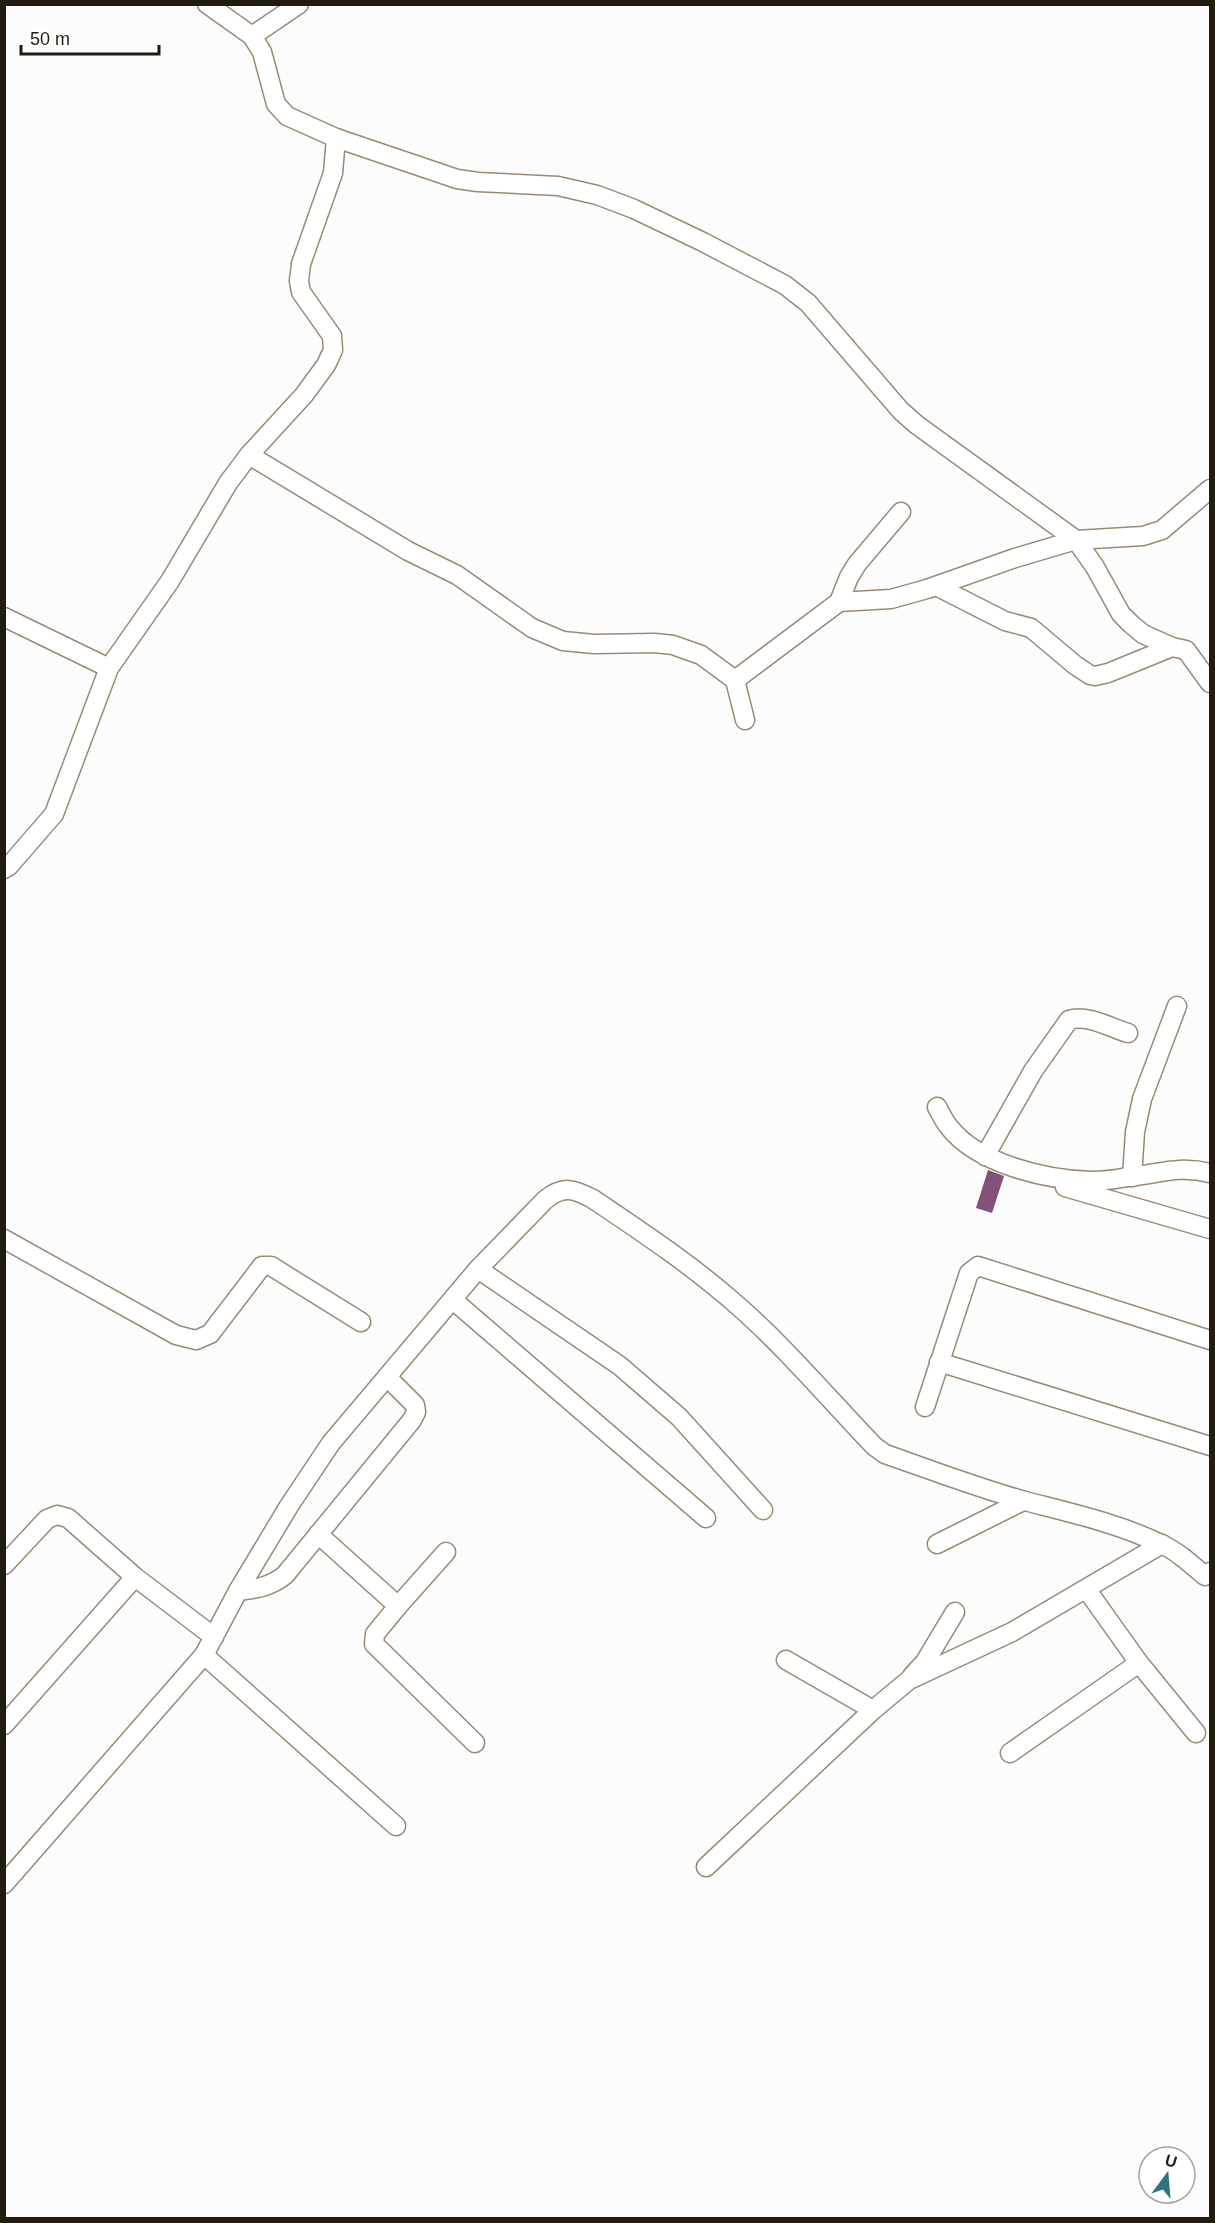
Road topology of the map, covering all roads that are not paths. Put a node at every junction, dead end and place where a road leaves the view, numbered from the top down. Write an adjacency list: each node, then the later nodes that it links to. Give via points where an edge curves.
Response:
1 (207, 4): 3 (street)
2 (299, 4): 3 (street)
3 (252, 36): 4 (street, via 262,52 276,104 287,116)
4 (336, 138): 5 (street, via 333,173 301,264 299,281 301,292 332,336 332,356 304,395); 8 (street, via 457,179 558,186 597,195 674,228 785,285 808,303 886,395 917,425)
5 (249, 455): 13 (street); 14 (street, via 408,551 457,575 532,628 563,641 673,645 701,655)
6 (1210, 489): 8 (street, via 1162,530 1143,536)
7 (901, 512): 10 (street, via 857,564)
8 (1076, 540): 9 (street); 12 (street, via 1121,614 1143,634)
9 (936, 586): 10 (street, via 891,599); 12 (street, via 1005,621 1031,628 1090,675 1108,673)
10 (839, 602): 14 (street)
11 (4, 617): 13 (street)
12 (1172, 647): 15 (street, via 1186,650)
13 (110, 668): 17 (street, via 54,814)
14 (735, 680): 16 (street)
15 (1210, 683)
16 (745, 720)
17 (4, 869)
18 (1177, 1006): 23 (street, via 1142,1099)
19 (1128, 1033): 21 (street, via 1077,1018 1069,1020 1033,1071)
20 (937, 1107): 21 (street, via 949,1127)
21 (984, 1161): 23 (street, via 1092,1181); 24 (street)
22 (1210, 1173): 23 (street, via 1170,1169)
23 (1132, 1177)
24 (1210, 1229)
25 (4, 1239): 28 (street, via 176,1335 195,1340 210,1334 262,1266 271,1266)
26 (478, 1269): 27 (street); 34 (street, via 554,1193 579,1191 687,1265 736,1304 885,1454); 35 (street, via 620,1366 679,1417)
27 (453, 1300): 31 (street); 36 (street)
28 (361, 1322)
29 (1210, 1340): 30 (street, via 978,1266 969,1272)
30 (939, 1362): 32 (street); 33 (street)
31 (387, 1377): 37 (street, via 415,1405 416,1412); 45 (street, via 331,1443)
32 (925, 1407)
33 (1210, 1446)
34 (1023, 1501): 38 (street); 39 (street, via 1082,1515)
35 (763, 1510)
36 (705, 1518)
37 (318, 1534): 45 (street, via 274,1583); 46 (street)
38 (937, 1544)
39 (1162, 1544): 43 (street); 44 (street)
40 (446, 1552): 46 (street)
41 (4, 1565): 42 (street, via 36,1529 57,1515 68,1518)
42 (135, 1577): 48 (street); 54 (street)
43 (1209, 1577)
44 (1087, 1590): 51 (street); 52 (street, via 1012,1632)
45 (238, 1591): 48 (street)
46 (398, 1606): 56 (street, via 375,1634 374,1644)
47 (955, 1612): 52 (street, via 925,1662)
48 (214, 1637): 49 (street)
49 (204, 1655): 58 (street); 60 (street)
50 (786, 1660): 53 (street)
51 (1138, 1663): 55 (street); 57 (street)
52 (909, 1680): 53 (street)
53 (873, 1710): 59 (street)
54 (4, 1725)
55 (1196, 1733)
56 (475, 1743)
57 (1010, 1753)
58 (396, 1826)
59 (706, 1867)
60 (4, 1884)

